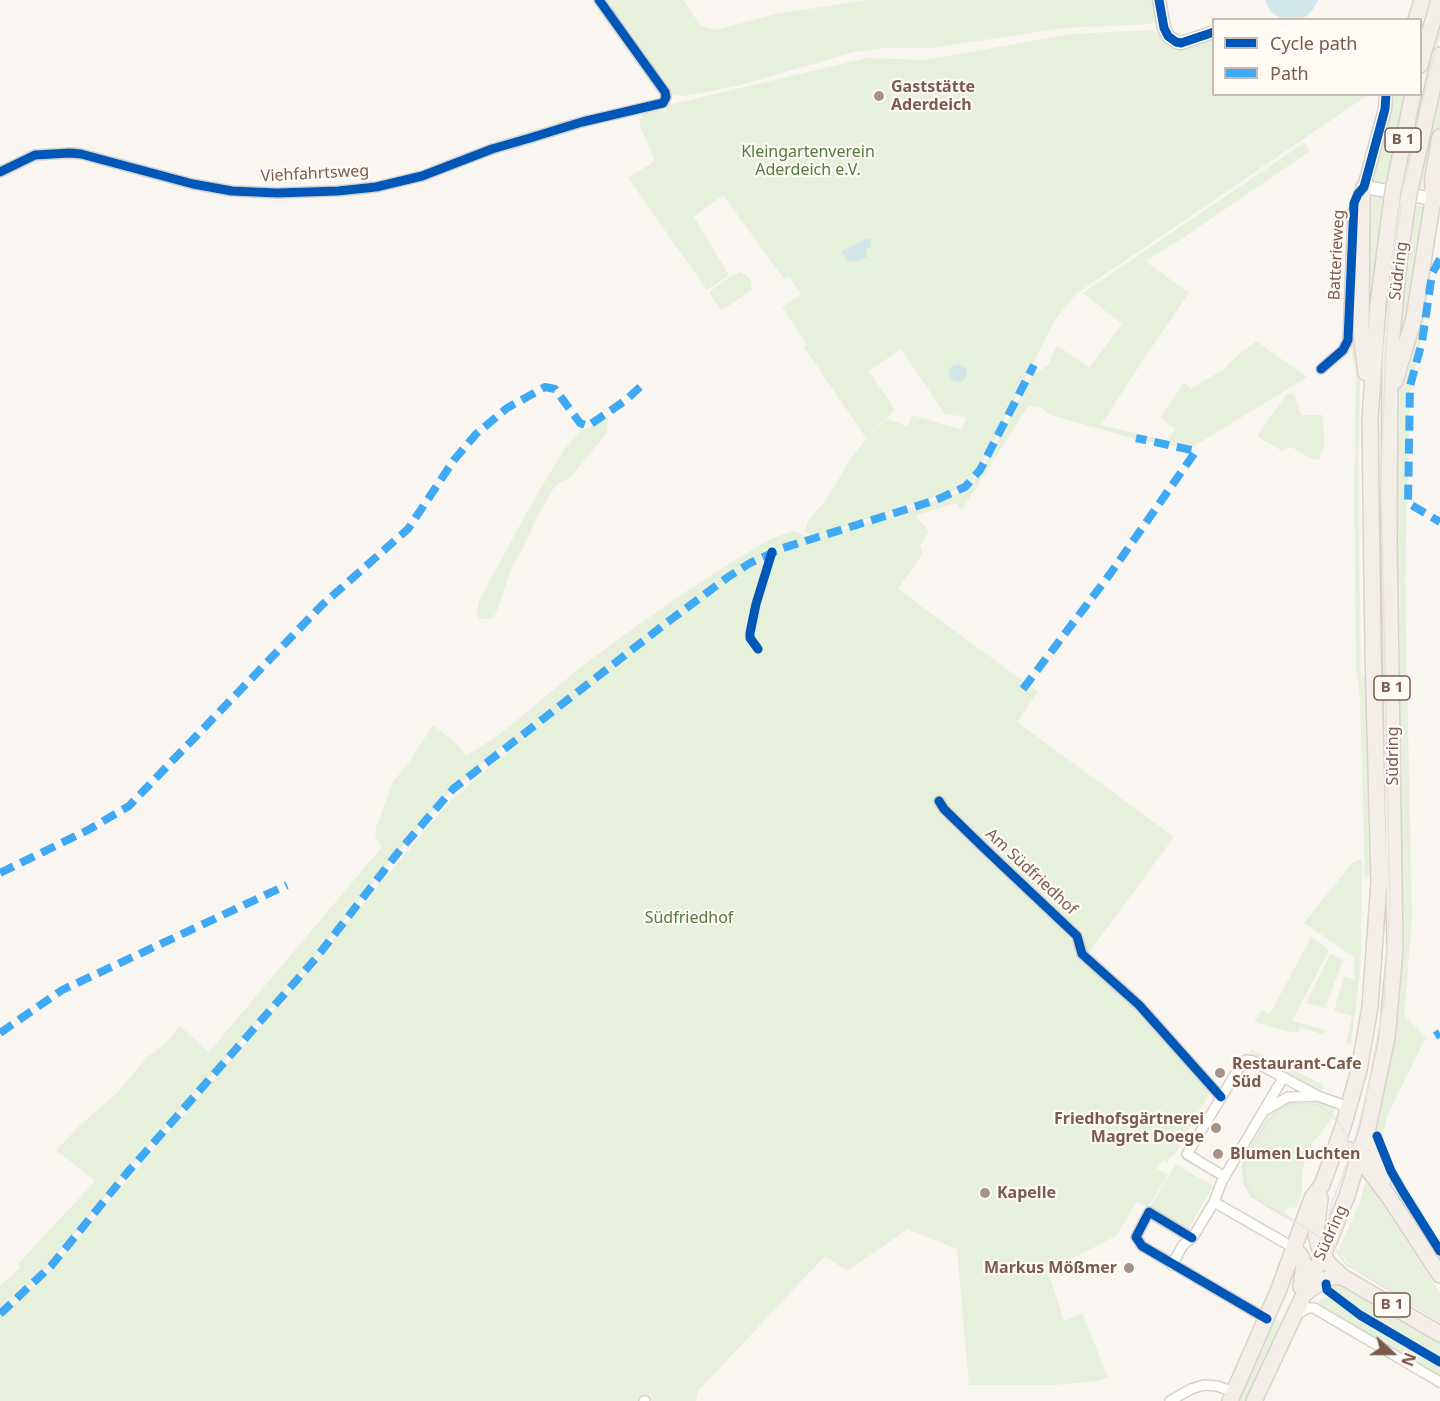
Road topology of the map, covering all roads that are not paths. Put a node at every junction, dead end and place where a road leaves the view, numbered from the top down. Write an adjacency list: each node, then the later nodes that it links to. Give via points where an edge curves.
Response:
1 (599, 0): 12 (street, Viehfahrtsweg, via 664,92 664,101 511,144 422,176 338,191 232,191 70,153 35,155)
2 (1159, 0): 6 (street, via 1164,28 1179,44)
3 (1422, 0): 5 (main road)
4 (1439, 0): 8 (main road)
5 (1417, 18)
6 (1212, 33)
7 (1440, 55): 16 (main road, Südring / B 1, via 1409,194 1394,307)
8 (1422, 58)
9 (1386, 96): 13 (street, Batterieweg)
10 (1413, 96): 17 (main road, Südring / B 1, via 1393,192 1378,306)
11 (1440, 137): 14 (main road, via 1433,176)
12 (0, 172)
13 (1364, 187): 14 (street); 15 (street, Batterieweg, via 1353,213 1348,339 1343,350); 17 (main road, via 1361,333)
14 (1437, 200): 16 (main road, via 1414,318)
15 (1321, 369)
16 (1389, 402): 24 (main road, Südring / B 1, via 1395,950 1387,1038)
17 (1370, 418): 22 (main road, Südring / B 1, via 1379,882 1370,1008)
18 (939, 801): 21 (street, Am Südfriedhof, via 1077,936 1082,954 1139,1005)
19 (1283, 1078): 20 (street); 21 (street, via 1246,1060); 23 (street)
20 (1318, 1096): 22 (street); 23 (street, via 1288,1097)
21 (1221, 1098): 27 (street, via 1187,1154)
22 (1348, 1111): 25 (main road, Südring / B 1)
23 (1263, 1112): 27 (street)
24 (1368, 1127): 26 (main road, Südring / B 1); 29 (main road, B 1)
25 (1334, 1151): 26 (main road, via 1348,1149); 28 (main road, Südring / B 1)
26 (1360, 1158): 29 (main road, B 1); 33 (main road, Südring / B 1)
27 (1225, 1177): 30 (street)
28 (1322, 1185): 32 (main road, Südring, via 1312,1198); 33 (main road, B 1, via 1316,1228)
29 (1389, 1197): 35 (main road, B 1)
30 (1214, 1202): 31 (street); 32 (street)
31 (1192, 1238): 34 (street); 34 (street, via 1149,1212 1137,1241)
32 (1294, 1248): 37 (main road, Südring); 38 (main road, via 1304,1265)
33 (1322, 1255): 36 (main road, B 1); 38 (main road, Südring / B 1)
34 (1172, 1265): 40 (street)
35 (1440, 1275)
36 (1343, 1277): 38 (main road, via 1324,1280); 41 (main road, B 1)
37 (1279, 1289): 39 (main road, via 1277,1313 1283,1319); 40 (main road, Südring)
38 (1302, 1296): 39 (main road, Südring / B 1)
39 (1293, 1317): 42 (street, via 1314,1308); 45 (main road, Südring / B 1)
40 (1267, 1319): 43 (main road, Südring)
41 (1440, 1334)
42 (1440, 1382)
43 (1232, 1397): 44 (street, via 1217,1386 1204,1385)
44 (1170, 1401)
45 (1254, 1401)

